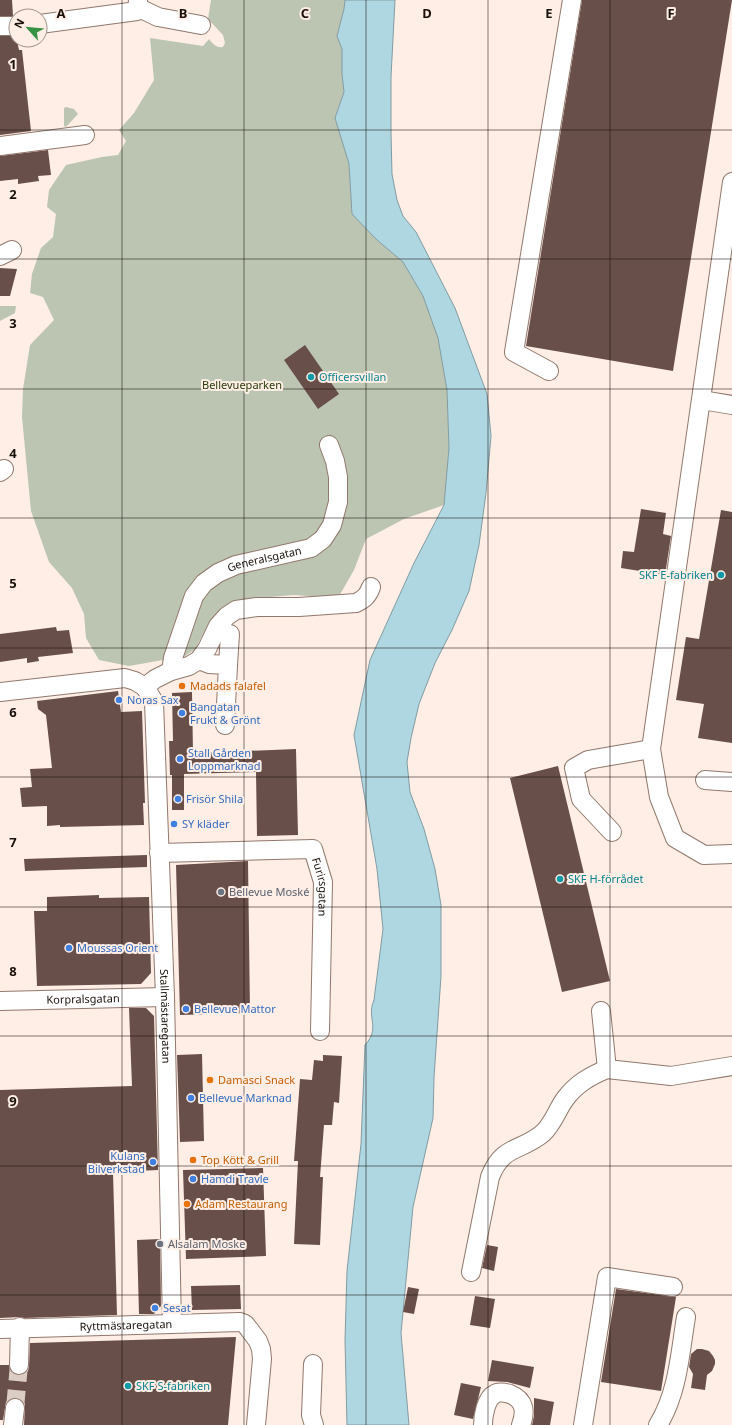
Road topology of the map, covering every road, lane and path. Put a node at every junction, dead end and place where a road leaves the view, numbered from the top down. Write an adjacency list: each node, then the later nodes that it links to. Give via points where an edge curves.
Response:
1 (572, 0): 8 (street, via 514,352)
2 (138, 4): 3 (street, via 137,11); 4 (street, via 158,17)
3 (48, 23)
4 (201, 25)
5 (85, 135): 6 (street)
6 (0, 146)
7 (732, 182): 9 (street)
8 (549, 371)
9 (702, 400): 10 (street); 20 (street)
10 (732, 405)
11 (328, 445): 16 (street, Generalsgatan, via 338,477 338,502 332,525 323,539 311,548 236,565 204,583 194,596)
12 (371, 587): 14 (street, via 364,600 356,603 236,610 218,626)
13 (230, 634): 15 (street)
14 (199, 660): 15 (street, via 209,664); 16 (street)
15 (228, 665): 19 (street)
16 (171, 671): 17 (street)
17 (145, 687): 18 (street, via 125,678); 24 (street, Stallmästaregatan, via 154,702)
18 (0, 692)
19 (225, 725)
20 (651, 750): 23 (street, via 588,760 574,768 581,799); 25 (street, via 659,796 675,838 704,855)
21 (705, 780): 22 (street)
22 (732, 782)
23 (612, 832)
24 (159, 853): 26 (street, Stallmästaregatan); 29 (street, Furirsgatan, via 313,850 323,882)
25 (732, 854)
26 (166, 997): 27 (street, Korpralsgatan); 35 (street, Stallmästaregatan)
27 (0, 1001)
28 (601, 1011): 31 (street)
29 (320, 1031)
30 (732, 1066): 31 (street, via 671,1076)
31 (607, 1069): 32 (street, via 590,1076 577,1086 565,1099 542,1134 499,1159 490,1178)
32 (471, 1272)
33 (673, 1287): 44 (street, via 607,1277)
34 (686, 1317): 45 (street, via 673,1395)
35 (172, 1324): 36 (street, Ryttmästaregatan); 40 (street, Ryttmästaregatan, via 245,1324 258,1341 262,1359)
36 (20, 1328): 37 (street, Ryttmästaregatan); 39 (street)
37 (0, 1329)
38 (313, 1364): 41 (street, via 311,1415)
39 (18, 1365)
40 (256, 1425)
41 (314, 1425)
42 (483, 1425): 43 (street, via 489,1400 500,1392 521,1400 524,1414)
43 (521, 1425)
44 (583, 1425)
45 (658, 1425)

